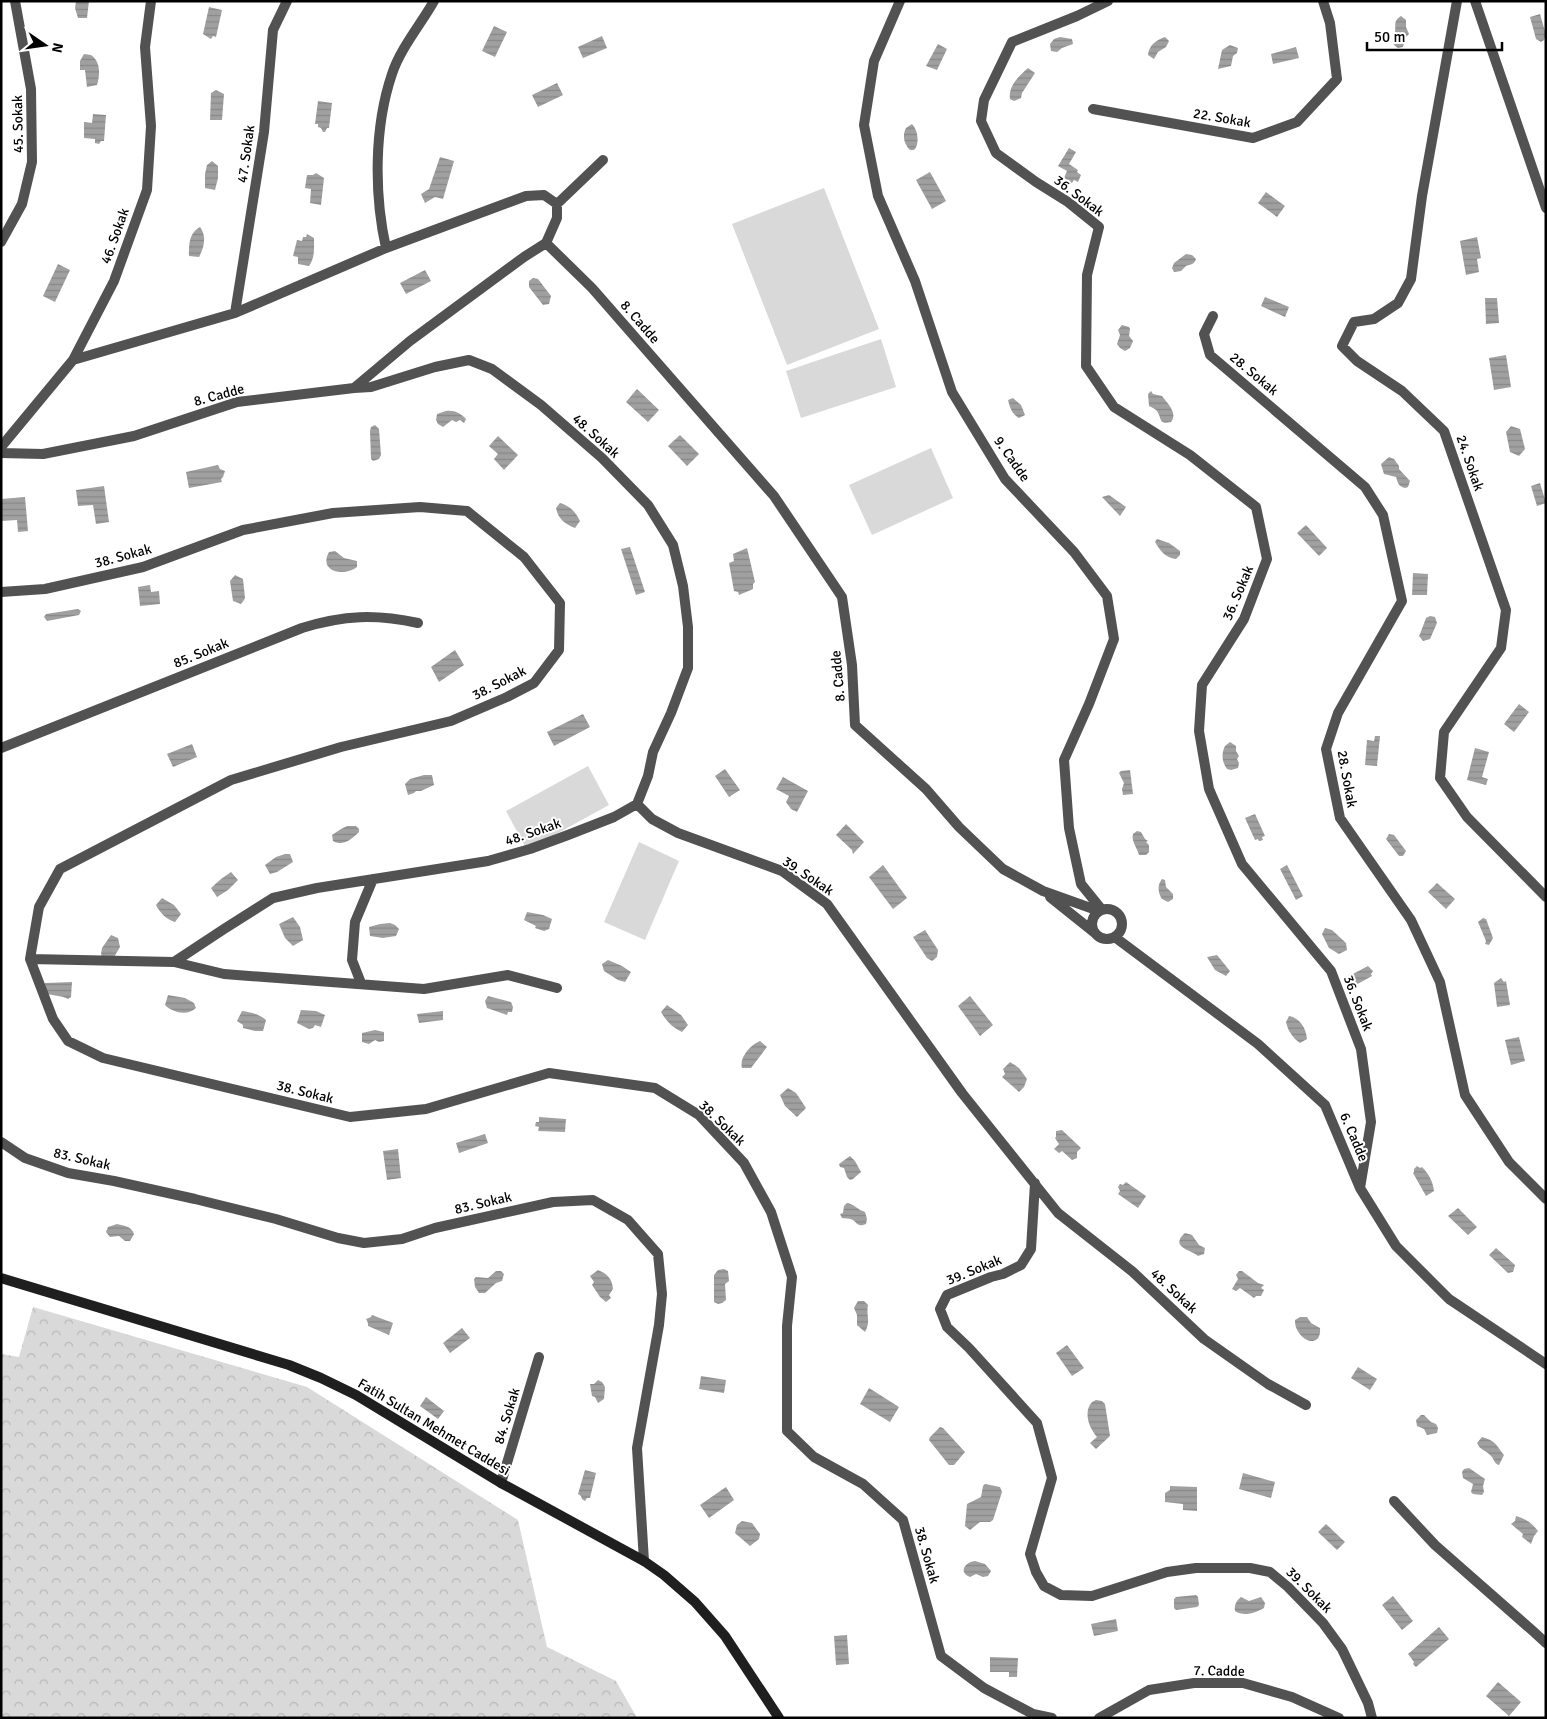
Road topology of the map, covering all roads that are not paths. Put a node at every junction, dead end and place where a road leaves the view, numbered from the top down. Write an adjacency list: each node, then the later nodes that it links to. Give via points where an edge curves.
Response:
1 (15, 1): 14 (street, 45. Sokak, via 31,89 32,162 22,204)
2 (151, 1): 19 (street, 46. Sokak, via 145,47 150,126 147,190 114,280)
3 (287, 1): 17 (street, 47. Sokak, via 273,30 264,132)
4 (434, 1): 16 (street, via 392,73 380,127 380,220)
5 (900, 1): 30 (street, 9. Cadde, via 874,61 864,126 878,196 915,281 952,392 1005,479 1074,552 1107,596 1114,639 1064,760 1068,828 1081,884)
6 (1108, 1): 39 (street, 36. Sokak, via 1012,42 984,100 981,122 996,154 1099,227 1087,276 1086,366 1114,407 1190,455 1256,507 1267,559 1244,619 1202,685 1199,731 1209,789 1242,864 1331,971 1361,1049 1371,1122)
7 (1323, 1): 10 (street, 22. Sokak, via 1330,23 1337,79 1297,122 1253,138)
8 (1457, 1): 29 (street, 24. Sokak, via 1422,196 1411,279 1398,303 1374,319 1354,322 1342,346 1357,361 1402,391 1444,431 1506,610 1501,648 1444,732 1440,778 1467,817)
9 (1475, 1): 13 (street)
10 (1093, 108)
11 (603, 160): 12 (street)
12 (557, 204): 15 (street, via 557,218); 16 (street, via 544,195 526,196)
13 (1546, 208)
14 (1, 242)
15 (546, 243): 20 (street, via 410,341); 28 (street, 8. Cadde, via 592,288 774,496 842,597 852,665 855,725 926,789 1003,869)
16 (386, 248): 17 (street)
17 (235, 312): 19 (street)
18 (1213, 316): 40 (street, 28. Sokak, via 1204,334 1210,355 1365,487 1383,515 1402,601 1338,713 1326,749 1340,818 1411,920 1440,982 1465,1095 1509,1162)
19 (73, 360): 21 (street, 46. Sokak)
20 (354, 388): 22 (street, 8. Cadde, via 237,402 134,436 43,454); 26 (street, 48. Sokak, via 371,387 434,367 469,360 492,369 541,405 602,458 648,505 672,545 683,586 688,668 653,752)
21 (1, 447)
22 (1, 453)
23 (1, 592): 33 (street, 38. Sokak, via 44,589 143,567 243,530 333,513 420,507 467,511 524,557 560,603 558,650 534,683 516,693 451,721 341,747 231,780 60,869 39,907)
24 (418, 623): 25 (street, 85. Sokak, via 365,616 302,628)
25 (1, 748)
26 (637, 804): 27 (street, 48. Sokak, via 614,817 530,849 488,861); 38 (street, 39. Sokak, via 678,834 782,871 828,904 962,1093)
27 (373, 880): 34 (street, 48. Sokak, via 273,898); 35 (street, via 354,922 352,960)
28 (1043, 891): 30 (street, 8. Cadde); 31 (street, 8. Cadde)
29 (1546, 897)
30 (1101, 911): 31 (street, via 1092,922); 32 (street, via 1112,910 1120,915 1123,925)
31 (1095, 933): 32 (street, via 1104,940)
32 (1116, 938): 39 (street, 6. Cadde, via 1258,1044 1325,1105)
33 (30, 959): 34 (street); 50 (street, 38. Sokak, via 53,1019 68,1042 103,1058 350,1117 426,1109 549,1073 655,1088 699,1115 744,1163 771,1212 792,1277 787,1326 787,1430 814,1457 863,1484 903,1520 941,1656 984,1688 1033,1714)
34 (174, 962): 35 (street, via 224,974)
35 (361, 983): 36 (street, via 424,989 508,975)
36 (557, 988)
37 (1, 1142): 47 (street, 83. Sokak, via 25,1158 68,1173 195,1199 364,1243 402,1239 435,1228 553,1202 594,1200 628,1220 658,1254 662,1294 660,1325 637,1448)
38 (1035, 1184): 44 (street, 48. Sokak, via 1058,1212 1133,1272 1204,1339); 53 (street, 39. Sokak, via 1032,1249 1021,1265 947,1295 940,1309 947,1328 970,1348 1037,1423 1052,1478 1030,1554 1044,1586 1061,1595 1092,1596 1167,1572 1196,1568 1250,1568 1270,1572 1323,1623 1342,1649)
39 (1360, 1188): 43 (street, 6. Cadde, via 1396,1246 1449,1299)
40 (1546, 1199)
41 (1, 1278): 45 (main road, Fatih Sultan Mehmet Caddesi, via 289,1365 321,1378 363,1398)
42 (539, 1358): 45 (street, 84. Sokak)
43 (1546, 1364)
44 (1306, 1406)
45 (501, 1483): 47 (main road, Fatih Sultan Mehmet Caddesi)
46 (1394, 1501): 48 (street, via 1435,1546)
47 (644, 1561): 49 (main road, Fatih Sultan Mehmet Caddesi, via 695,1602 725,1636)
48 (1546, 1643)
49 (779, 1718)
50 (1052, 1718)
51 (1099, 1718): 52 (street, 7. Cadde, via 1150,1690 1194,1683 1243,1683 1292,1697)
52 (1339, 1718)
53 (1372, 1718)

